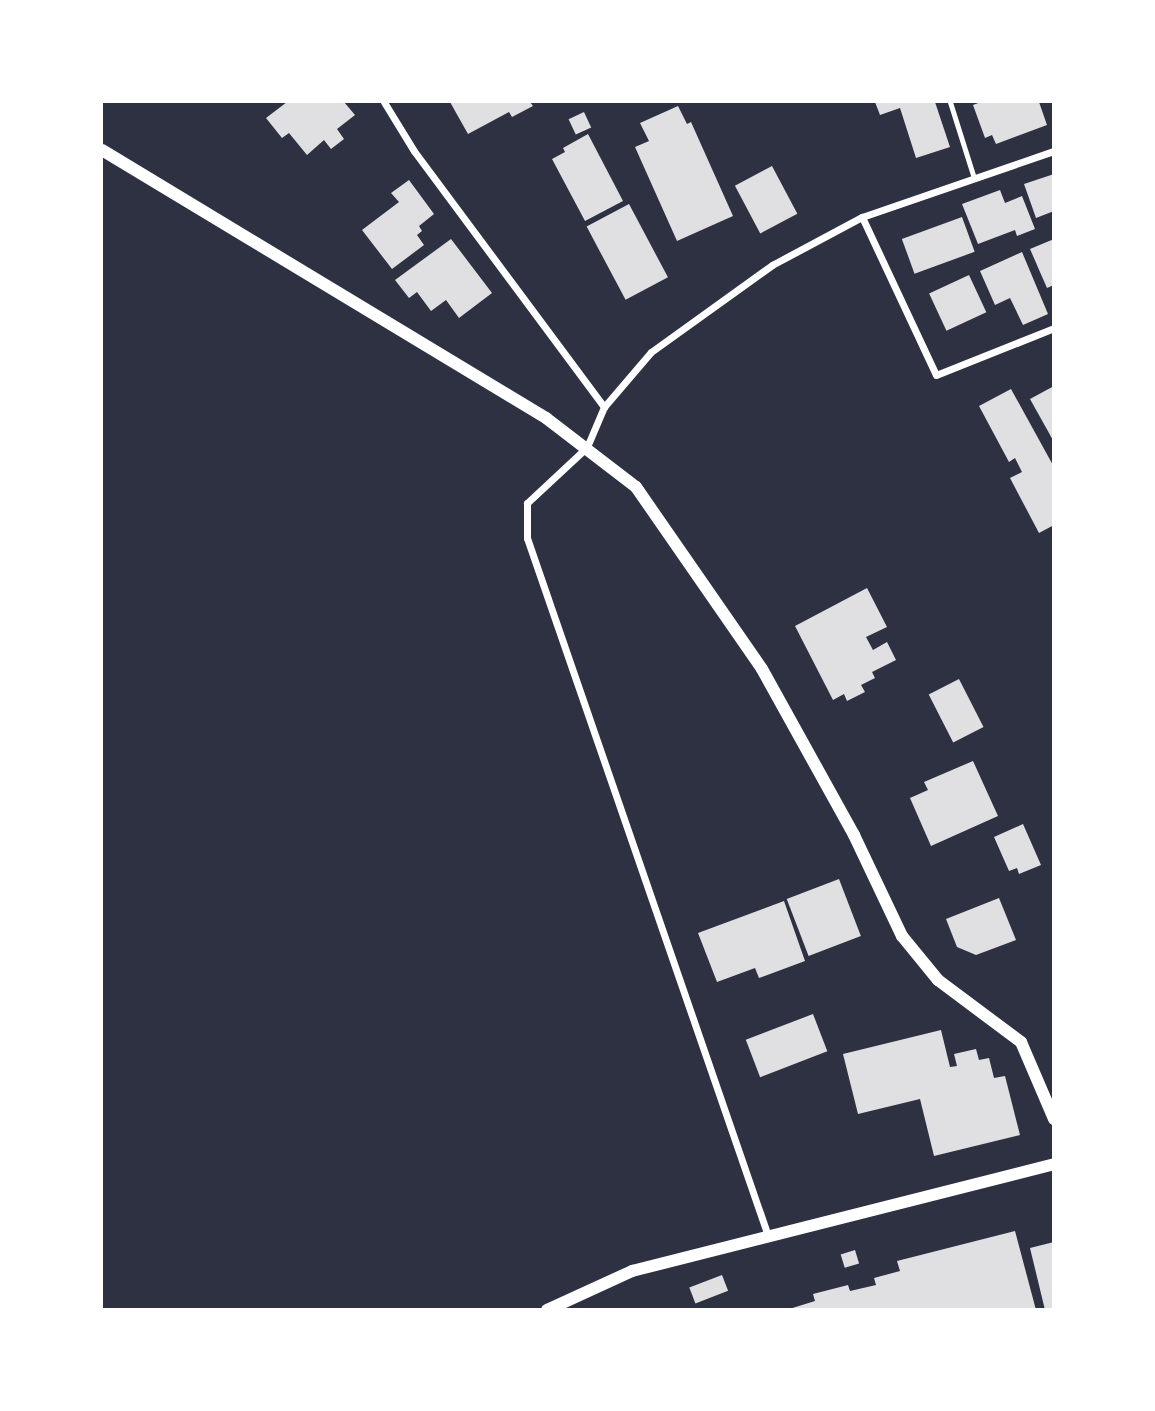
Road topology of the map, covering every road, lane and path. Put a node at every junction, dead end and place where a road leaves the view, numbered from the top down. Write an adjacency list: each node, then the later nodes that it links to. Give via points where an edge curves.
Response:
1 (384, 102): 8 (street, via 414,151)
2 (950, 102): 5 (lane)
3 (102, 150): 9 (street)
4 (1054, 151): 5 (street)
5 (974, 178): 6 (street)
6 (862, 217): 7 (street, via 936,375); 8 (street, via 772,265 651,352)
7 (1054, 328)
8 (604, 407): 9 (street)
9 (587, 447): 10 (street, via 636,487 762,669 854,835 902,936 938,980 1021,1042); 12 (street, via 527,503 527,538)
10 (1054, 1119)
11 (1054, 1164): 12 (street)
12 (767, 1233): 13 (street, via 632,1271)
13 (547, 1310)

